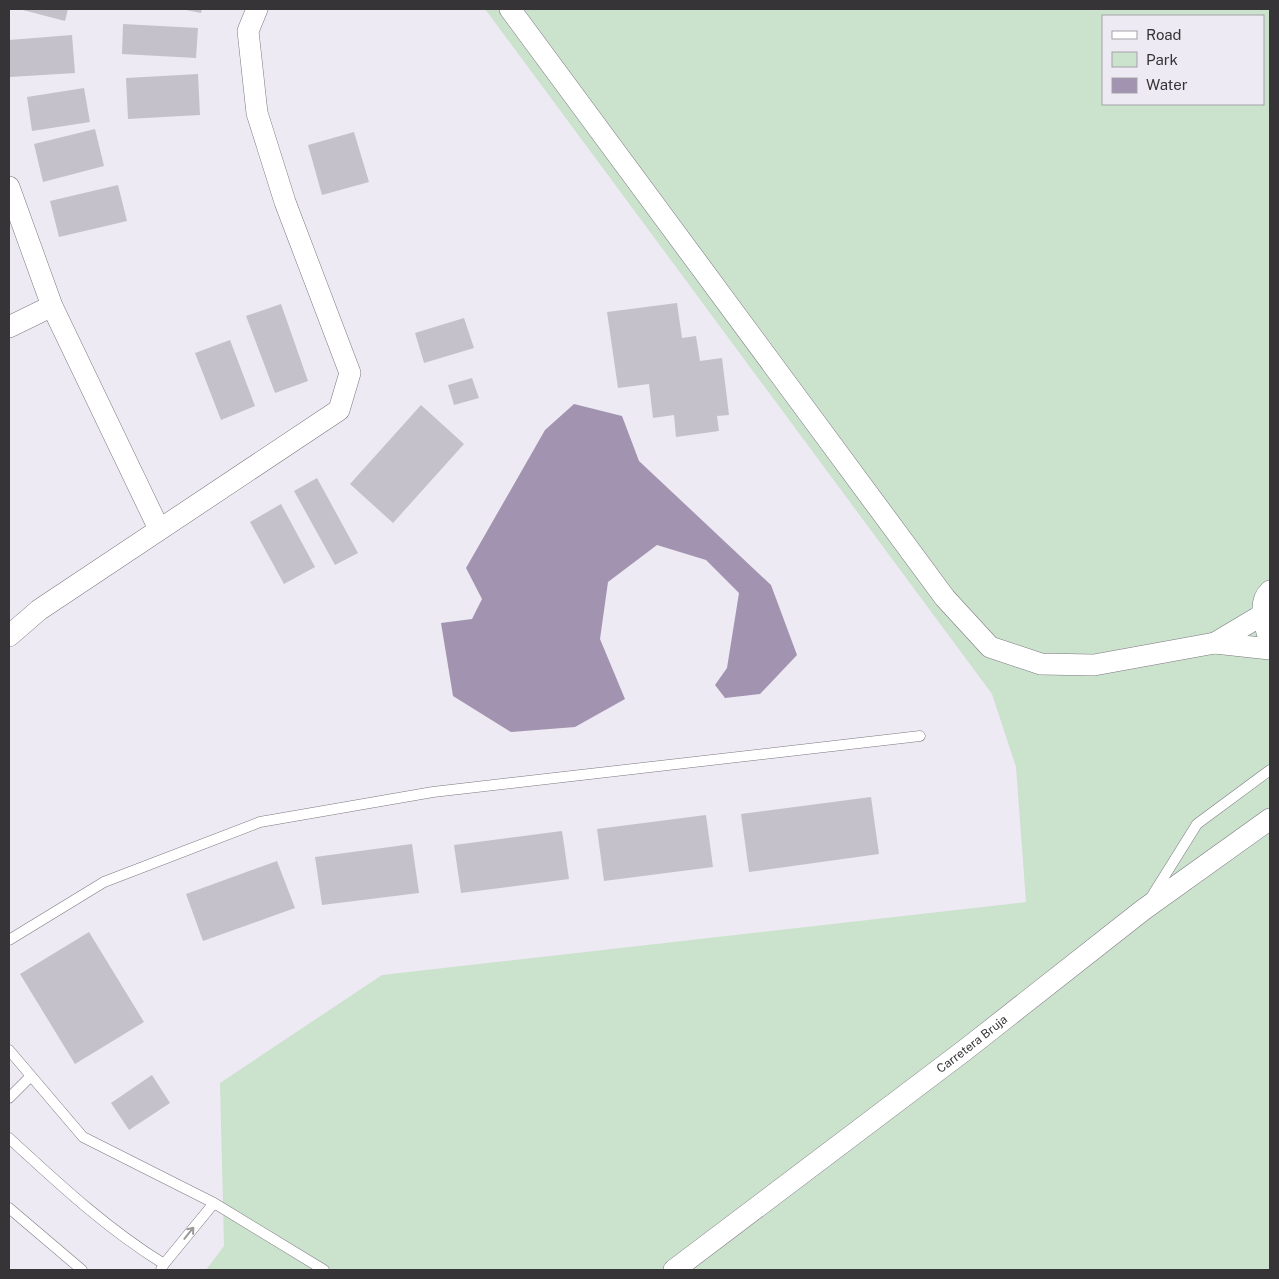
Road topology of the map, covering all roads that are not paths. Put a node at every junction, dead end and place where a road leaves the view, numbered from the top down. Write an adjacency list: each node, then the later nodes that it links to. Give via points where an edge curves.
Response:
1 (257, 9): 6 (street, via 248,31 257,113 286,202 350,373 339,410)
2 (510, 9): 11 (street, via 945,598 990,647 1041,664 1094,665)
3 (9, 187): 4 (street)
4 (52, 306): 5 (street); 6 (street)
5 (9, 327)
6 (159, 529): 9 (street, via 39,610)
7 (1270, 591): 8 (street)
8 (1262, 615): 10 (street); 11 (street)
9 (9, 636)
10 (1270, 638)
11 (1215, 643): 12 (street)
12 (1270, 649)
13 (920, 736): 17 (lane, via 433,792 260,822 104,882)
14 (1270, 770): 16 (lane, via 1197,824)
15 (1270, 819): 16 (street, Carretera Bruja)
16 (1143, 910): 27 (street, Carretera Bruja, via 965,1050)
17 (9, 940)
18 (9, 1050): 19 (lane)
19 (31, 1076): 20 (lane); 22 (lane, via 83,1138)
20 (9, 1098)
21 (9, 1138): 24 (lane, via 98,1218)
22 (214, 1203): 24 (lane, one-way to 22); 26 (lane)
23 (9, 1208): 25 (lane)
24 (163, 1267)
25 (82, 1270)
26 (324, 1270)
27 (674, 1270)

